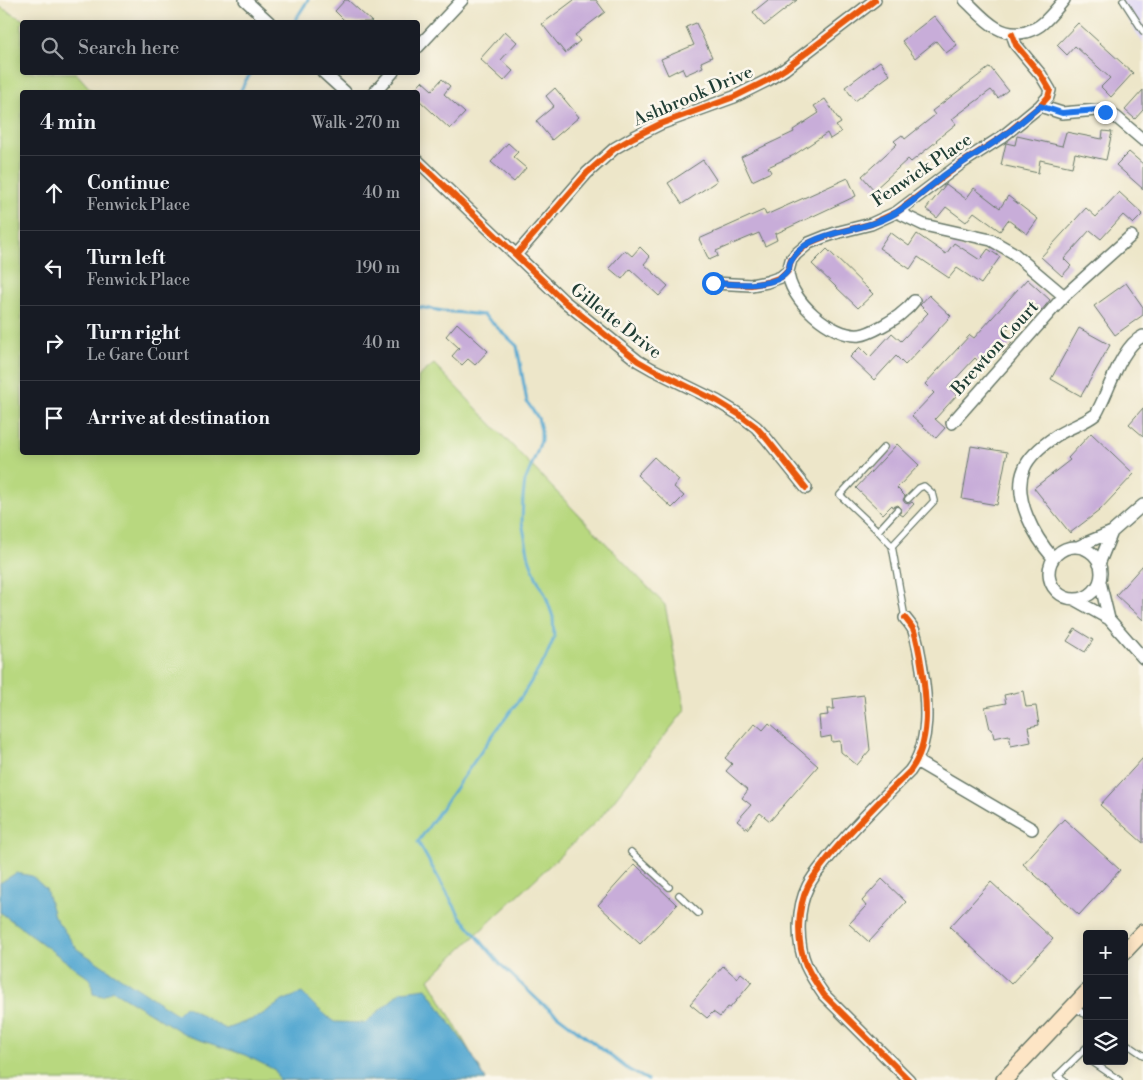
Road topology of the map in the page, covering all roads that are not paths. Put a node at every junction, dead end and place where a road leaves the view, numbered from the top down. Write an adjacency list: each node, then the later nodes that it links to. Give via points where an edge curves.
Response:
1 (245, 0): 7 (street)
2 (462, 0): 10 (street)
3 (875, 0): 20 (street, Ashbrook Drive, via 768,80 734,97 660,124 615,148 587,173)
4 (965, 0): 9 (street, via 990,24)
5 (1064, 0): 9 (street, via 1042,24 1032,30)
6 (1123, 0): 8 (lane)
7 (267, 20)
8 (1143, 31)
9 (1012, 34): 15 (street, via 1016,45 1050,90)
10 (420, 45)
11 (326, 75): 13 (street)
12 (391, 75): 14 (street)
13 (343, 90)
14 (377, 90)
15 (1040, 106): 16 (street, via 1062,113 1105,112); 18 (street, Fenwick Place)
16 (1143, 140)
17 (420, 163): 20 (street, Gillette Drive)
18 (897, 212): 21 (street, Fenwick Place, via 871,224 824,236 810,243 791,260); 23 (street, Brewton Court, via 924,224 990,240 1012,252)
19 (1130, 236): 23 (street, Brewton Court)
20 (516, 255): 28 (street, Gillette Drive, via 564,301 638,361 717,401 756,427)
21 (788, 271): 22 (street, via 767,282 751,285); 24 (street, via 789,282 798,297 824,323 844,333 868,333 896,317)
22 (713, 283)
23 (1064, 296): 26 (street, Brewton Court)
24 (914, 301)
25 (1143, 336): 36 (street, via 1124,355 1096,414 1054,437 1024,468 1020,484 1024,508 1036,534)
26 (952, 423)
27 (884, 447): 32 (lane, via 840,495)
28 (806, 488)
29 (908, 499): 34 (lane, via 924,486 932,493 934,501)
30 (1143, 505): 33 (street)
31 (897, 510): 32 (lane)
32 (878, 531): 34 (lane)
33 (1112, 532): 35 (street); 37 (street)
34 (892, 546): 40 (lane)
35 (1078, 547): 36 (street, via 1064,549); 37 (street, via 1091,552)
36 (1053, 558): 39 (street, via 1048,571 1054,590)
37 (1100, 564): 38 (street)
38 (1100, 582): 39 (street, via 1092,594); 41 (street)
39 (1076, 600): 41 (street)
40 (905, 618): 43 (street, via 913,630 920,655 926,693 925,727)
41 (1109, 619): 42 (street)
42 (1143, 658)
43 (916, 761): 44 (street); 60 (street, via 818,870 804,894 800,928 805,963 818,988)
44 (1032, 828)
45 (631, 852): 46 (lane)
46 (669, 887)
47 (679, 895): 48 (lane)
48 (698, 913)
49 (1143, 932): 50 (main road)
50 (1128, 948)
51 (1083, 996): 52 (main road)
52 (1073, 1006): 53 (lane); 61 (main road)
53 (1083, 1013)
54 (1128, 1045): 57 (lane)
55 (1083, 1051): 56 (lane)
56 (1080, 1054): 58 (lane); 62 (lane, via 1057,1076)
57 (1143, 1055)
58 (1083, 1056)
59 (1097, 1065): 63 (lane)
60 (909, 1080)
61 (1004, 1080)
62 (1064, 1080)
63 (1119, 1080)

